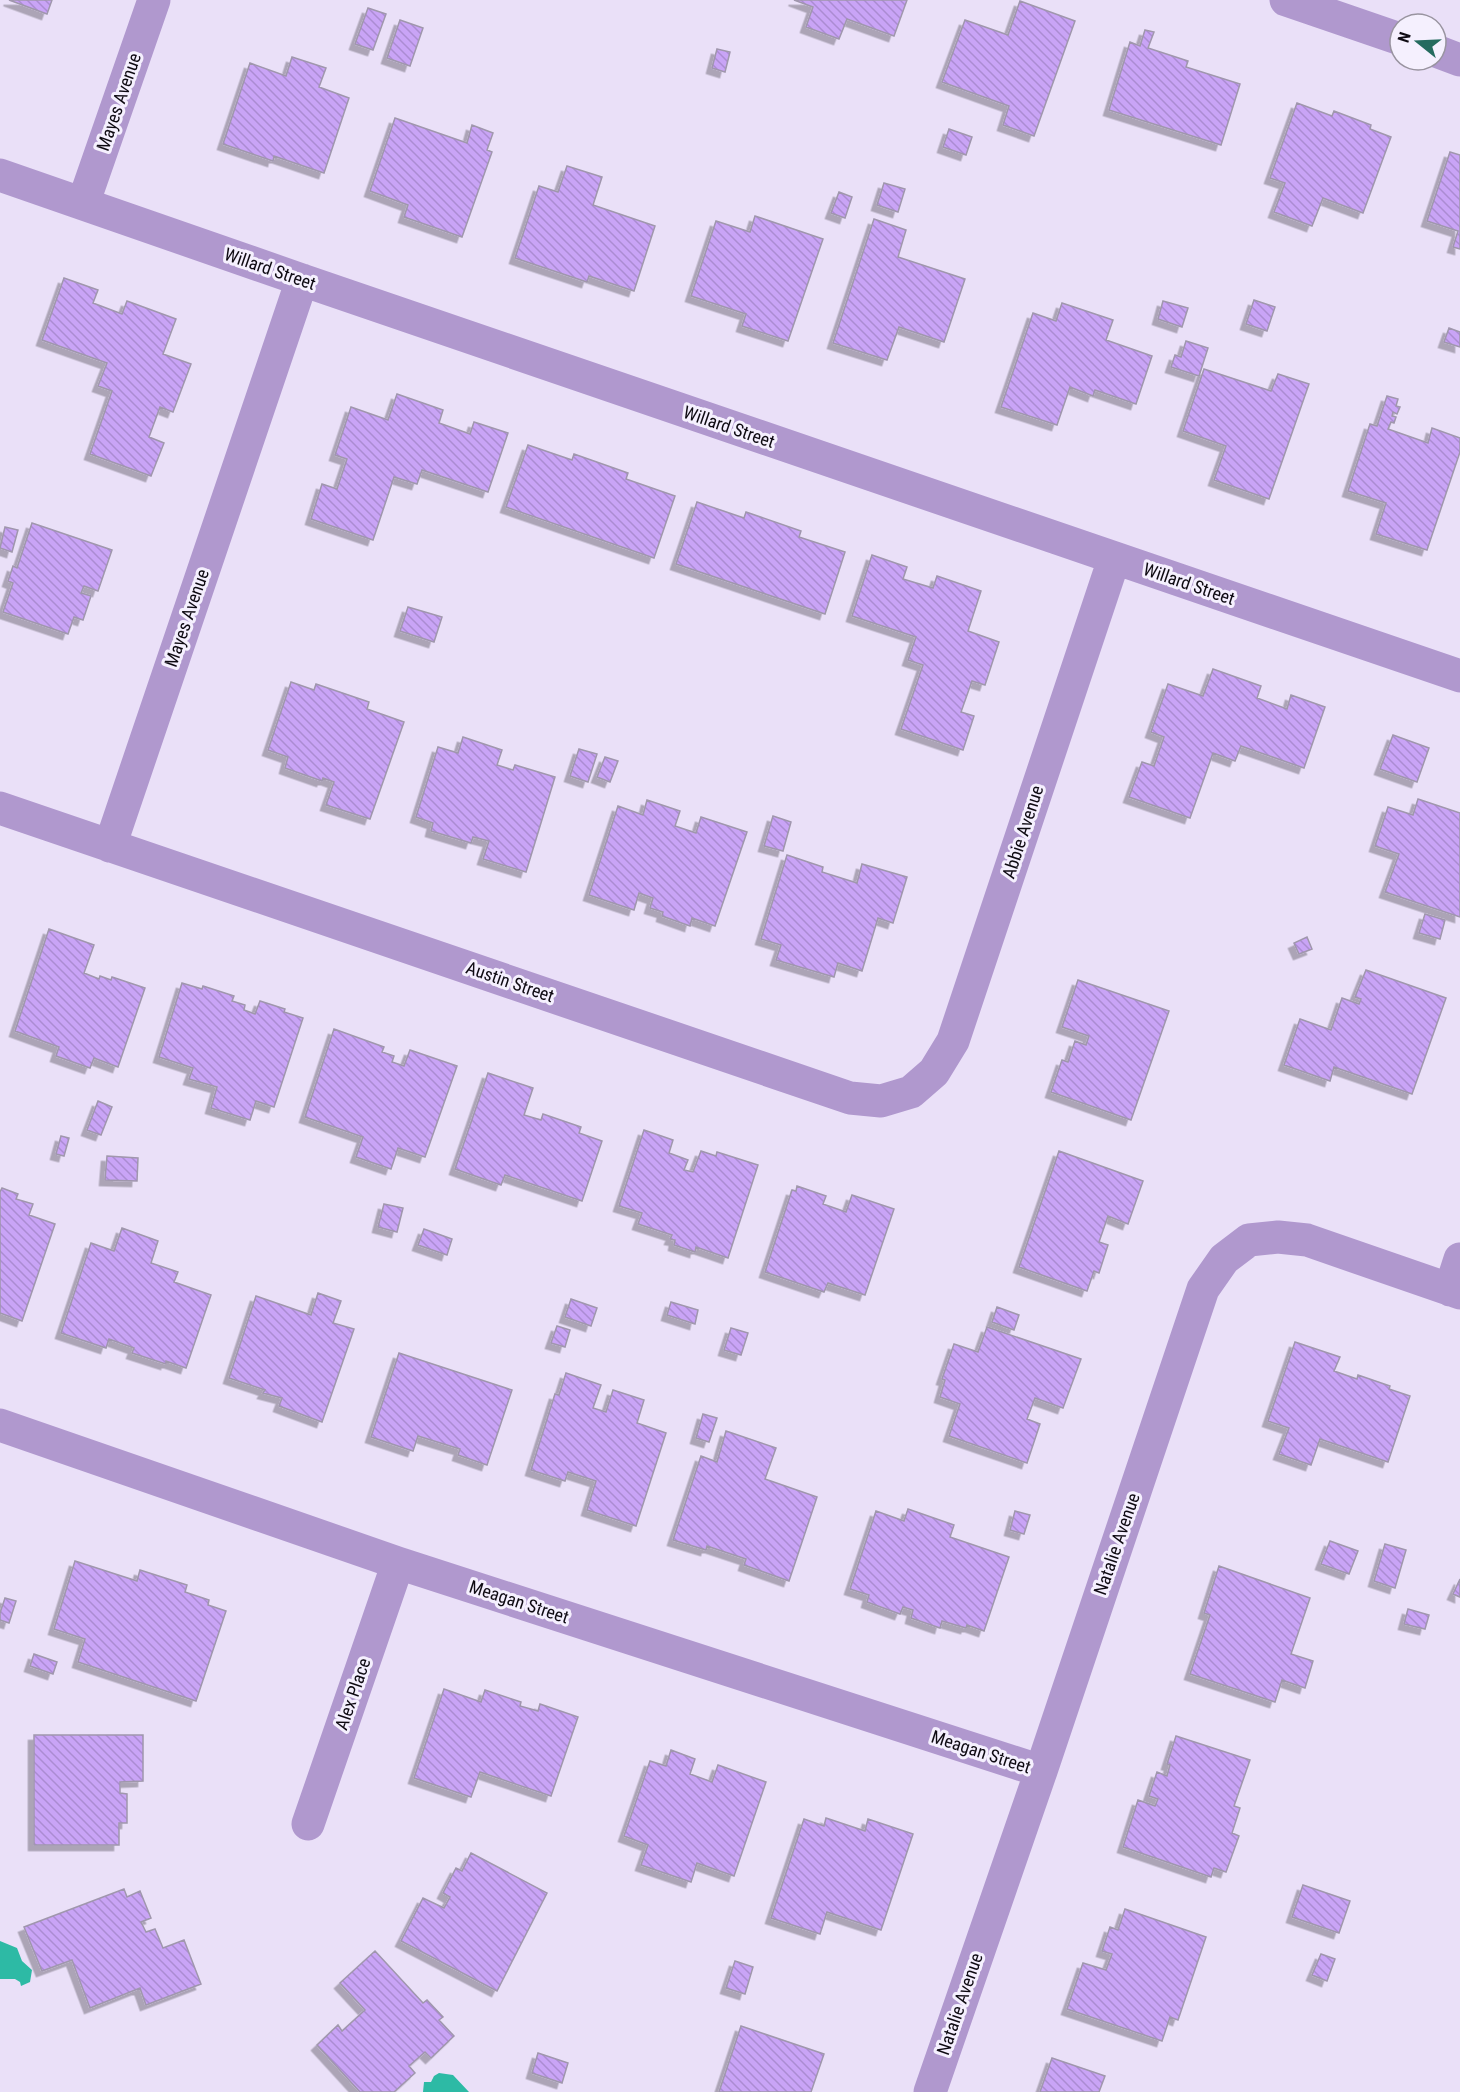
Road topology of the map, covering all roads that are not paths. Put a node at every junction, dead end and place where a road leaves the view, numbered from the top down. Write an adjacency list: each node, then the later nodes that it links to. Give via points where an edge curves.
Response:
1 (154, 0): 5 (street, Mayes Avenue)
2 (1286, 0): 3 (street)
3 (1388, 35)
4 (0, 175): 5 (street, Willard Street)
5 (83, 204): 6 (street, Willard Street)
6 (302, 280): 7 (street, Willard Street); 10 (street, Mayes Avenue)
7 (1114, 559): 8 (street, Willard Street); 11 (street, Abbie Avenue, via 953,1041 934,1072)
8 (1460, 676)
9 (0, 808): 10 (street)
10 (111, 846): 11 (street, Austin Street, via 850,1098 881,1101)
11 (911, 1092)
12 (1460, 1259): 13 (street, Natalie Avenue)
13 (1455, 1292): 16 (street, Natalie Avenue, via 1307,1240 1249,1240 1224,1259 1203,1289)
14 (0, 1425): 15 (street, Meagan Street)
15 (398, 1563): 16 (street, Meagan Street); 17 (street, Alex Place)
16 (1041, 1771): 18 (street, Natalie Avenue)
17 (308, 1824)
18 (930, 2092)

